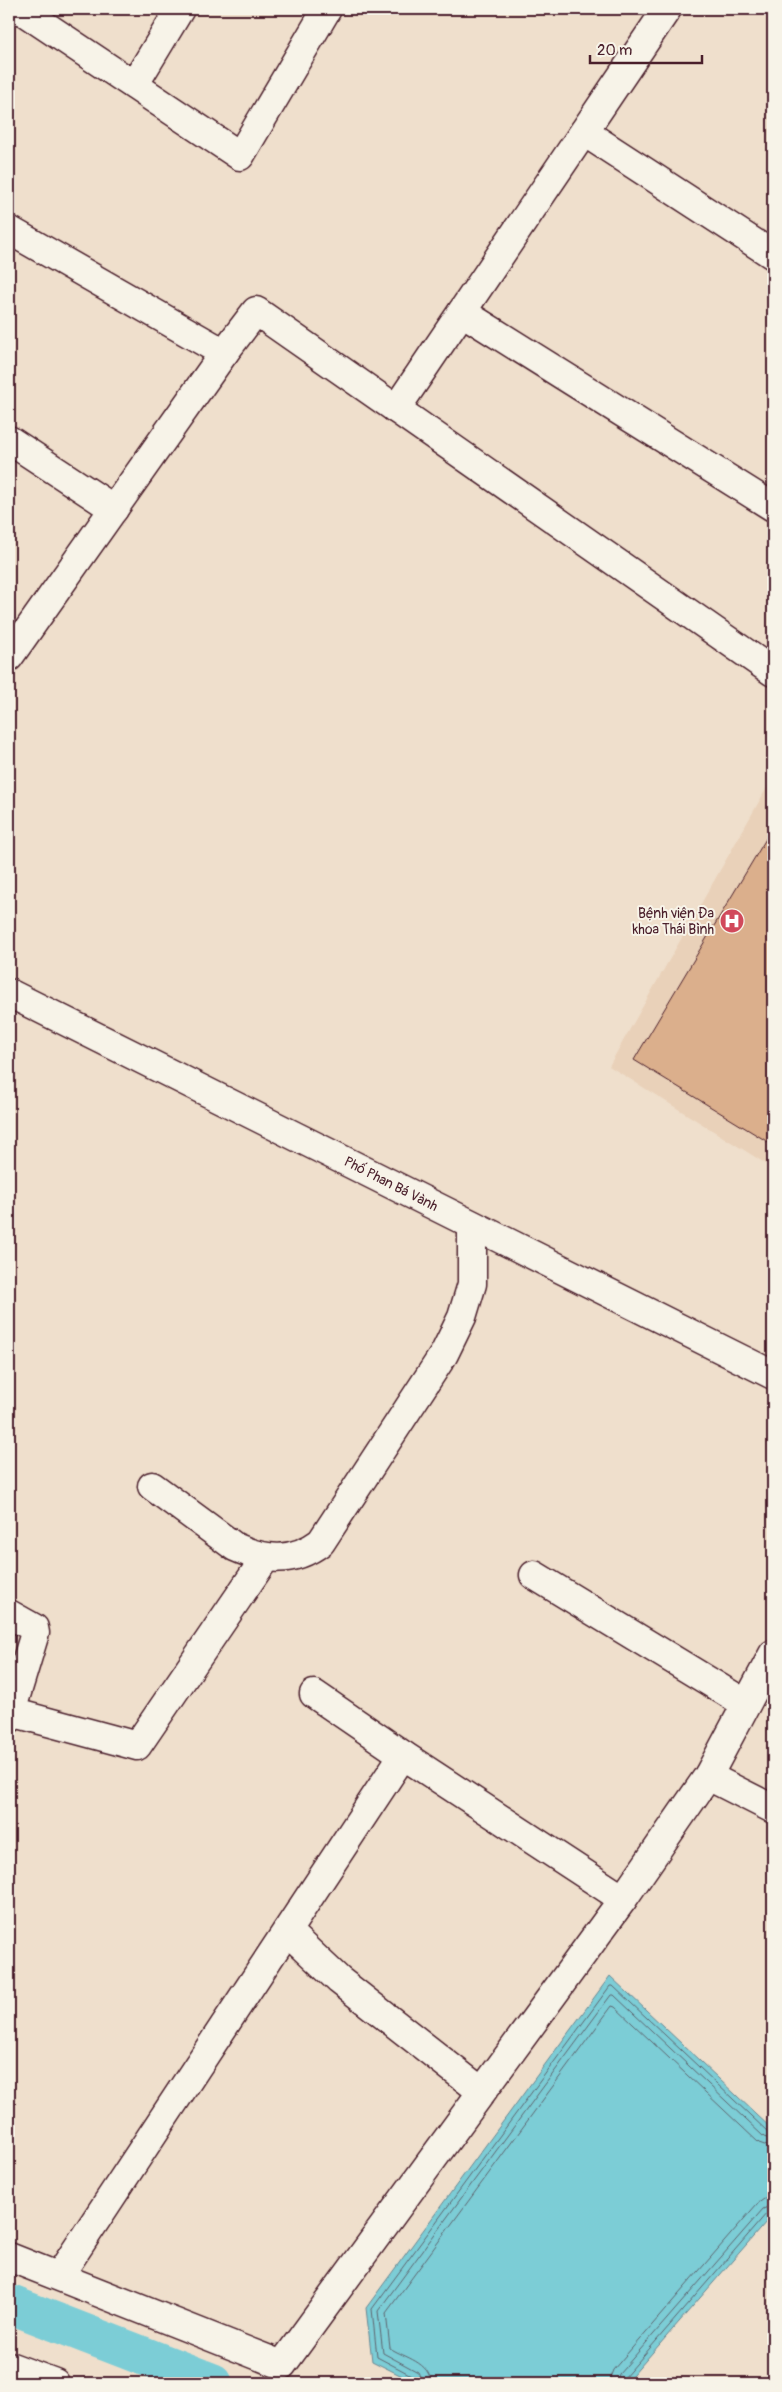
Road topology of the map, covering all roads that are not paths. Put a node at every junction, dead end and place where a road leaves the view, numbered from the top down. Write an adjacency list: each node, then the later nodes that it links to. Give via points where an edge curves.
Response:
1 (180, 9): 5 (street)
2 (327, 9): 5 (street, via 240,156)
3 (668, 9): 6 (street)
4 (29, 11): 5 (street)
5 (134, 85)
6 (584, 132): 8 (street); 9 (street)
7 (9, 230): 10 (street)
8 (773, 254)
9 (462, 312): 11 (street); 13 (street)
10 (224, 353): 11 (street, via 256,311); 14 (street)
11 (396, 409): 16 (street)
12 (9, 440): 14 (street)
13 (773, 507)
14 (114, 509): 15 (street)
15 (9, 657)
16 (773, 672)
17 (9, 993): 18 (street, Phố Phan Bá Vành)
18 (472, 1225): 19 (street, Phố Phan Bá Vành); 21 (street, via 470,1297 444,1354 321,1542 294,1557)
19 (773, 1376)
20 (152, 1486): 21 (street, via 235,1546)
21 (266, 1557): 27 (street, via 137,1746)
22 (534, 1575): 26 (street)
23 (9, 1614): 27 (street, via 34,1628 35,1633)
24 (773, 1654): 26 (street)
25 (314, 1694): 28 (street)
26 (746, 1704): 29 (street)
27 (10, 1715)
28 (403, 1755): 31 (street); 32 (street)
29 (708, 1776): 30 (street); 31 (street)
30 (773, 1808)
31 (623, 1899): 33 (street)
32 (287, 1931): 33 (street, via 339,1980); 35 (street)
33 (482, 2091): 35 (street, via 282,2365)
34 (9, 2257): 35 (street)
35 (58, 2276)
36 (9, 2366): 37 (street)
37 (55, 2383)

